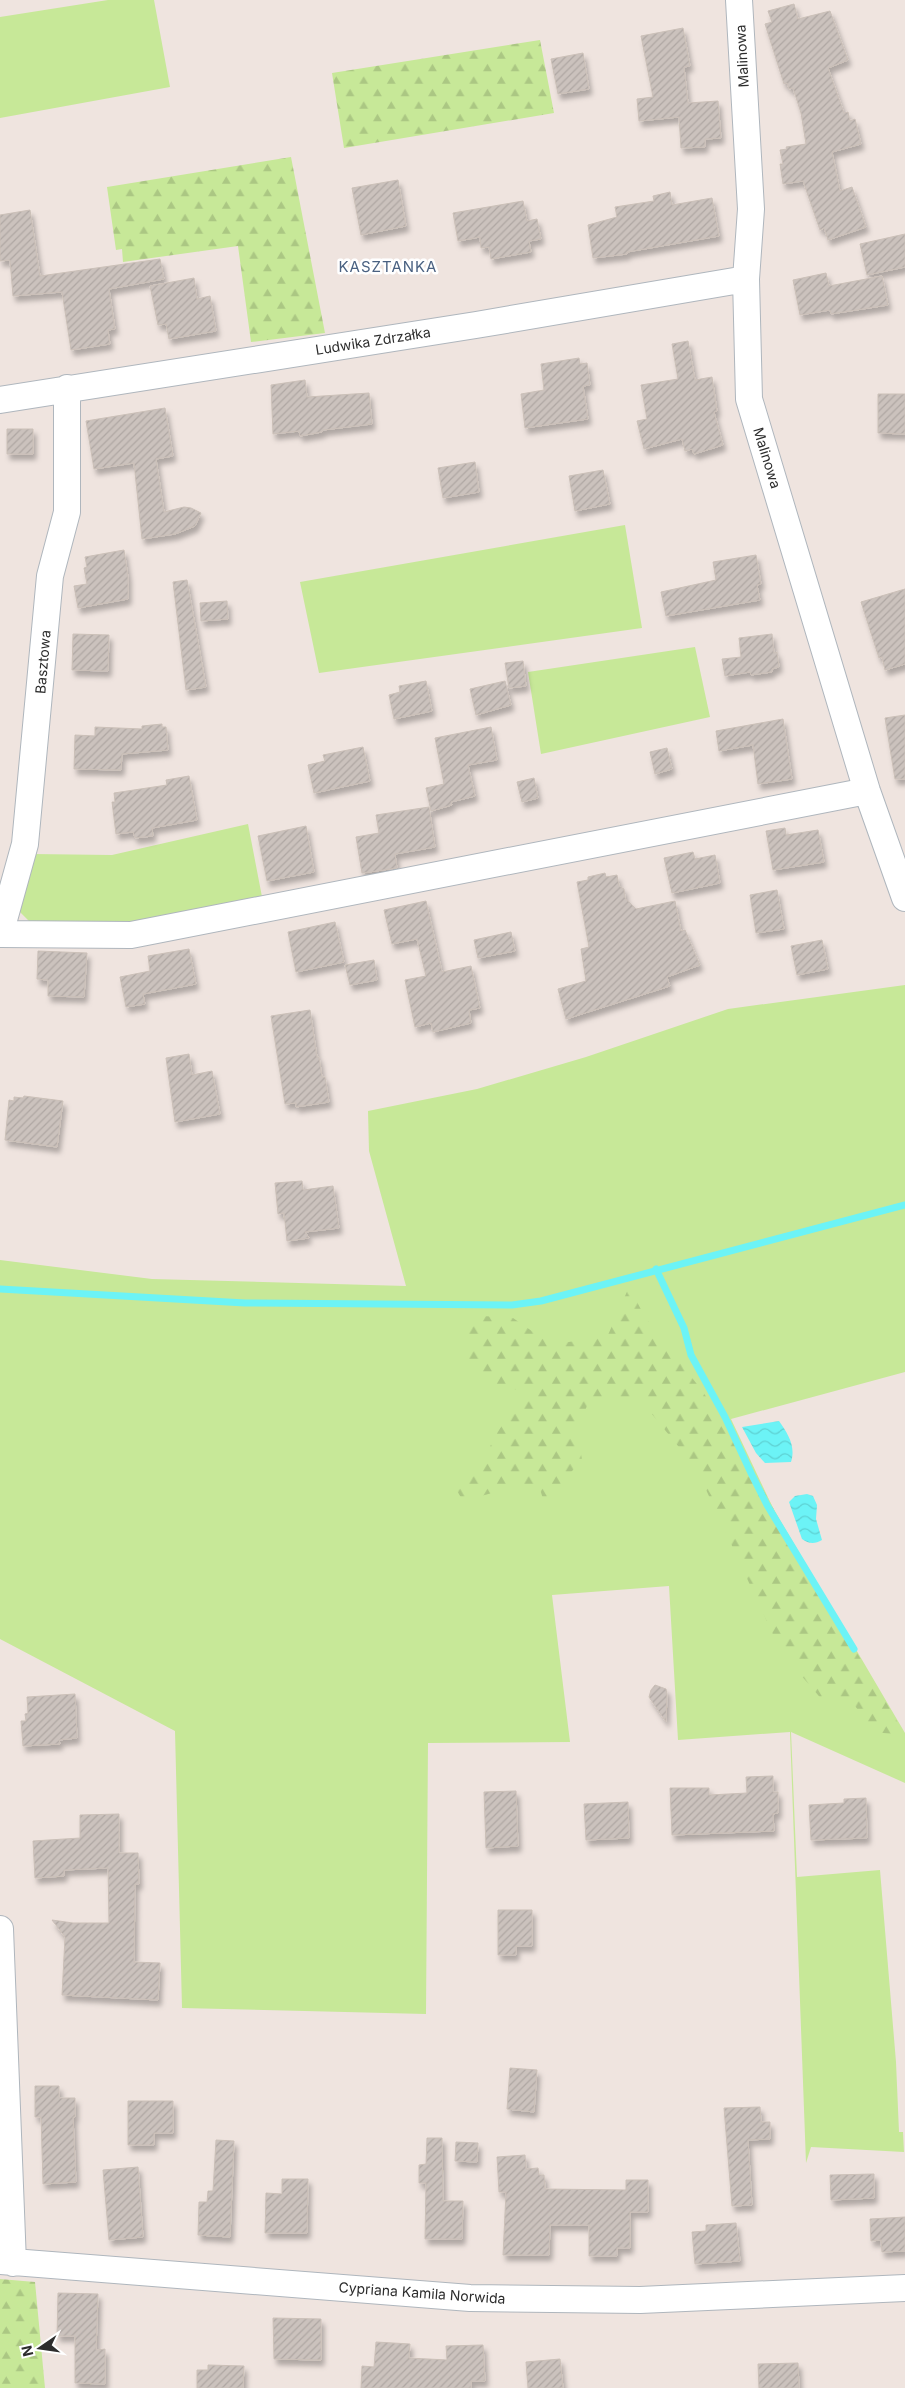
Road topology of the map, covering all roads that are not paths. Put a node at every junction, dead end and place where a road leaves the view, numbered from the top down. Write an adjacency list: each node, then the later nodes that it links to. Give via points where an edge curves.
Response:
1 (739, 0): 2 (street, Malinowa, via 751,209)
2 (746, 279): 3 (street, Ludwika Zdrzałka, via 476,325); 5 (street, Malinowa, via 749,399)
3 (67, 388): 4 (street, Ludwika Zdrzałka); 7 (street, Basztowa, via 67,512 50,576 25,844)
4 (0, 400)
5 (867, 791): 6 (street, Malinowa); 7 (street, via 131,935)
6 (905, 898)
7 (0, 934)
8 (0, 1929): 9 (street)
9 (7, 2262): 10 (street, Cypriana Kamila Norwida, via 470,2298 640,2300)
10 (905, 2288)

